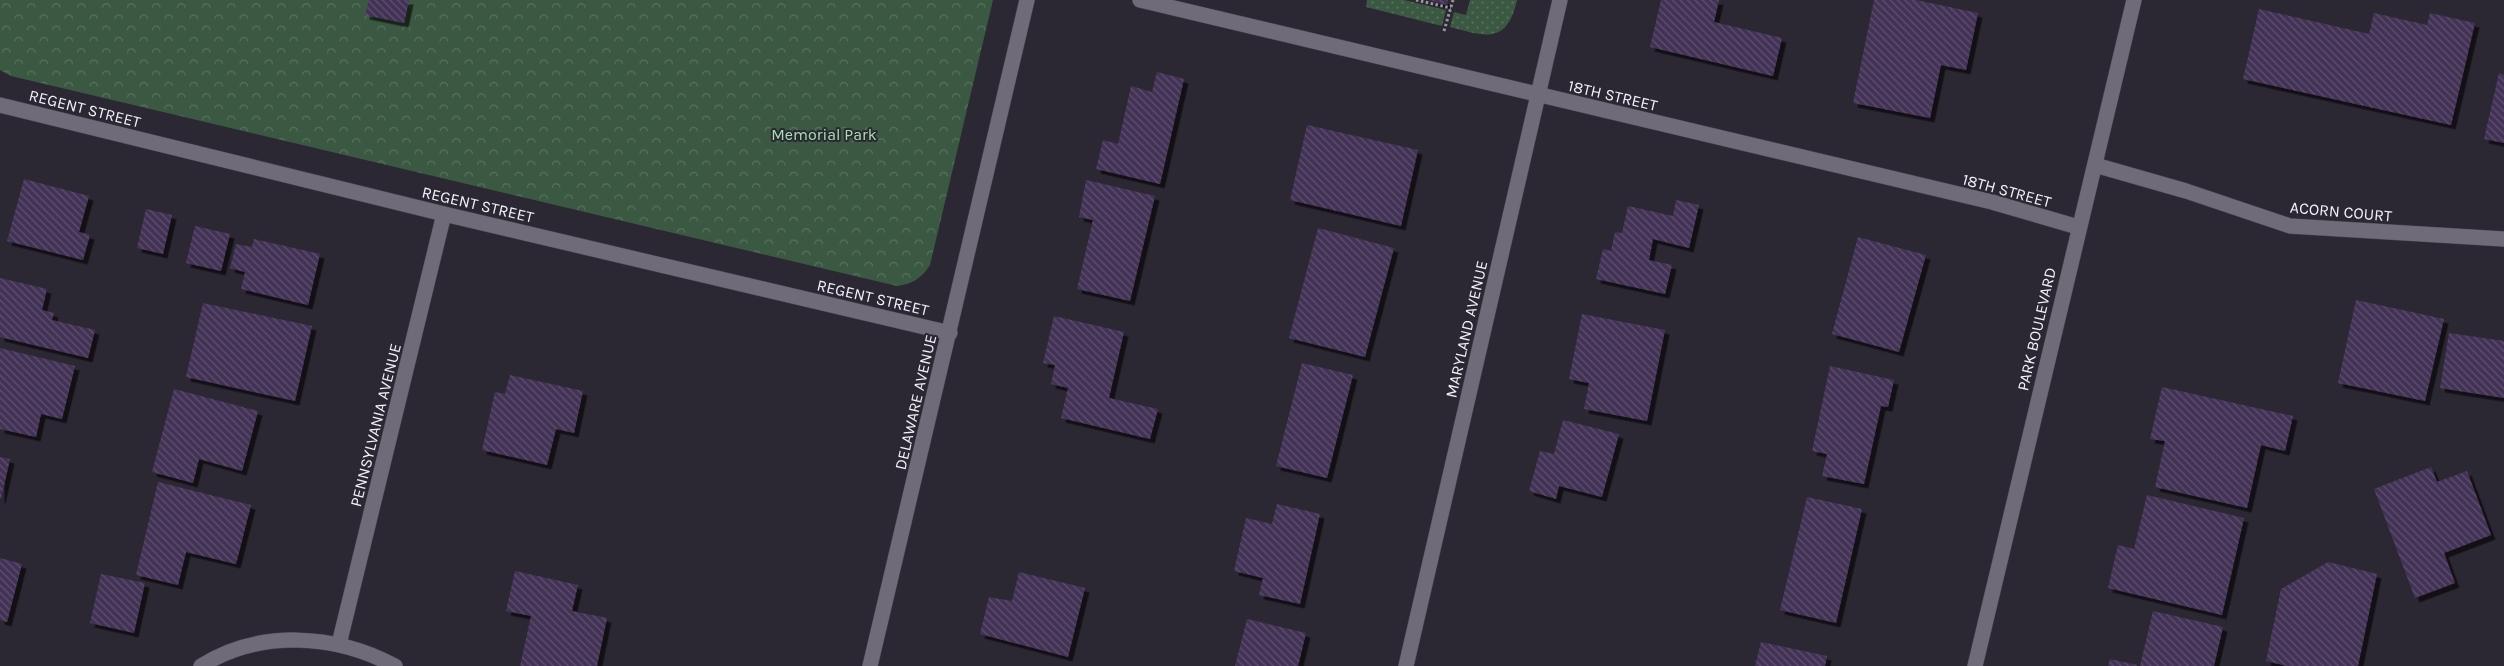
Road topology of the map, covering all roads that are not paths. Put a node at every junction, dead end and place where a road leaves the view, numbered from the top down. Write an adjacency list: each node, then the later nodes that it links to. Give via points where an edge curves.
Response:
1 (1027, 0): 11 (street, DELAWARE AVENUE)
2 (1140, 0): 5 (street, 18TH STREET)
3 (1560, 0): 5 (street, MARYLAND AVENUE)
4 (2134, 0): 7 (street, PARK BOULEVARD)
5 (1539, 95): 9 (street, 18TH STREET, via 1992,202); 16 (street, MARYLAND AVENUE)
6 (0, 105): 8 (street, REGENT STREET)
7 (2095, 164): 9 (street, PARK BOULEVARD); 10 (street, ACORN COURT, via 2186,190 2290,226)
8 (444, 214): 11 (street, REGENT STREET); 12 (street, PENNSYLVANIA AVENUE)
9 (2078, 227): 17 (street, PARK BOULEVARD)
10 (2504, 239)
11 (950, 333): 15 (street, DELAWARE AVENUE)
12 (340, 644): 13 (street, via 307,639 273,641 240,648); 14 (street, via 372,654)
13 (201, 666)
14 (395, 666)
15 (870, 666)
16 (1406, 666)
17 (1975, 666)

